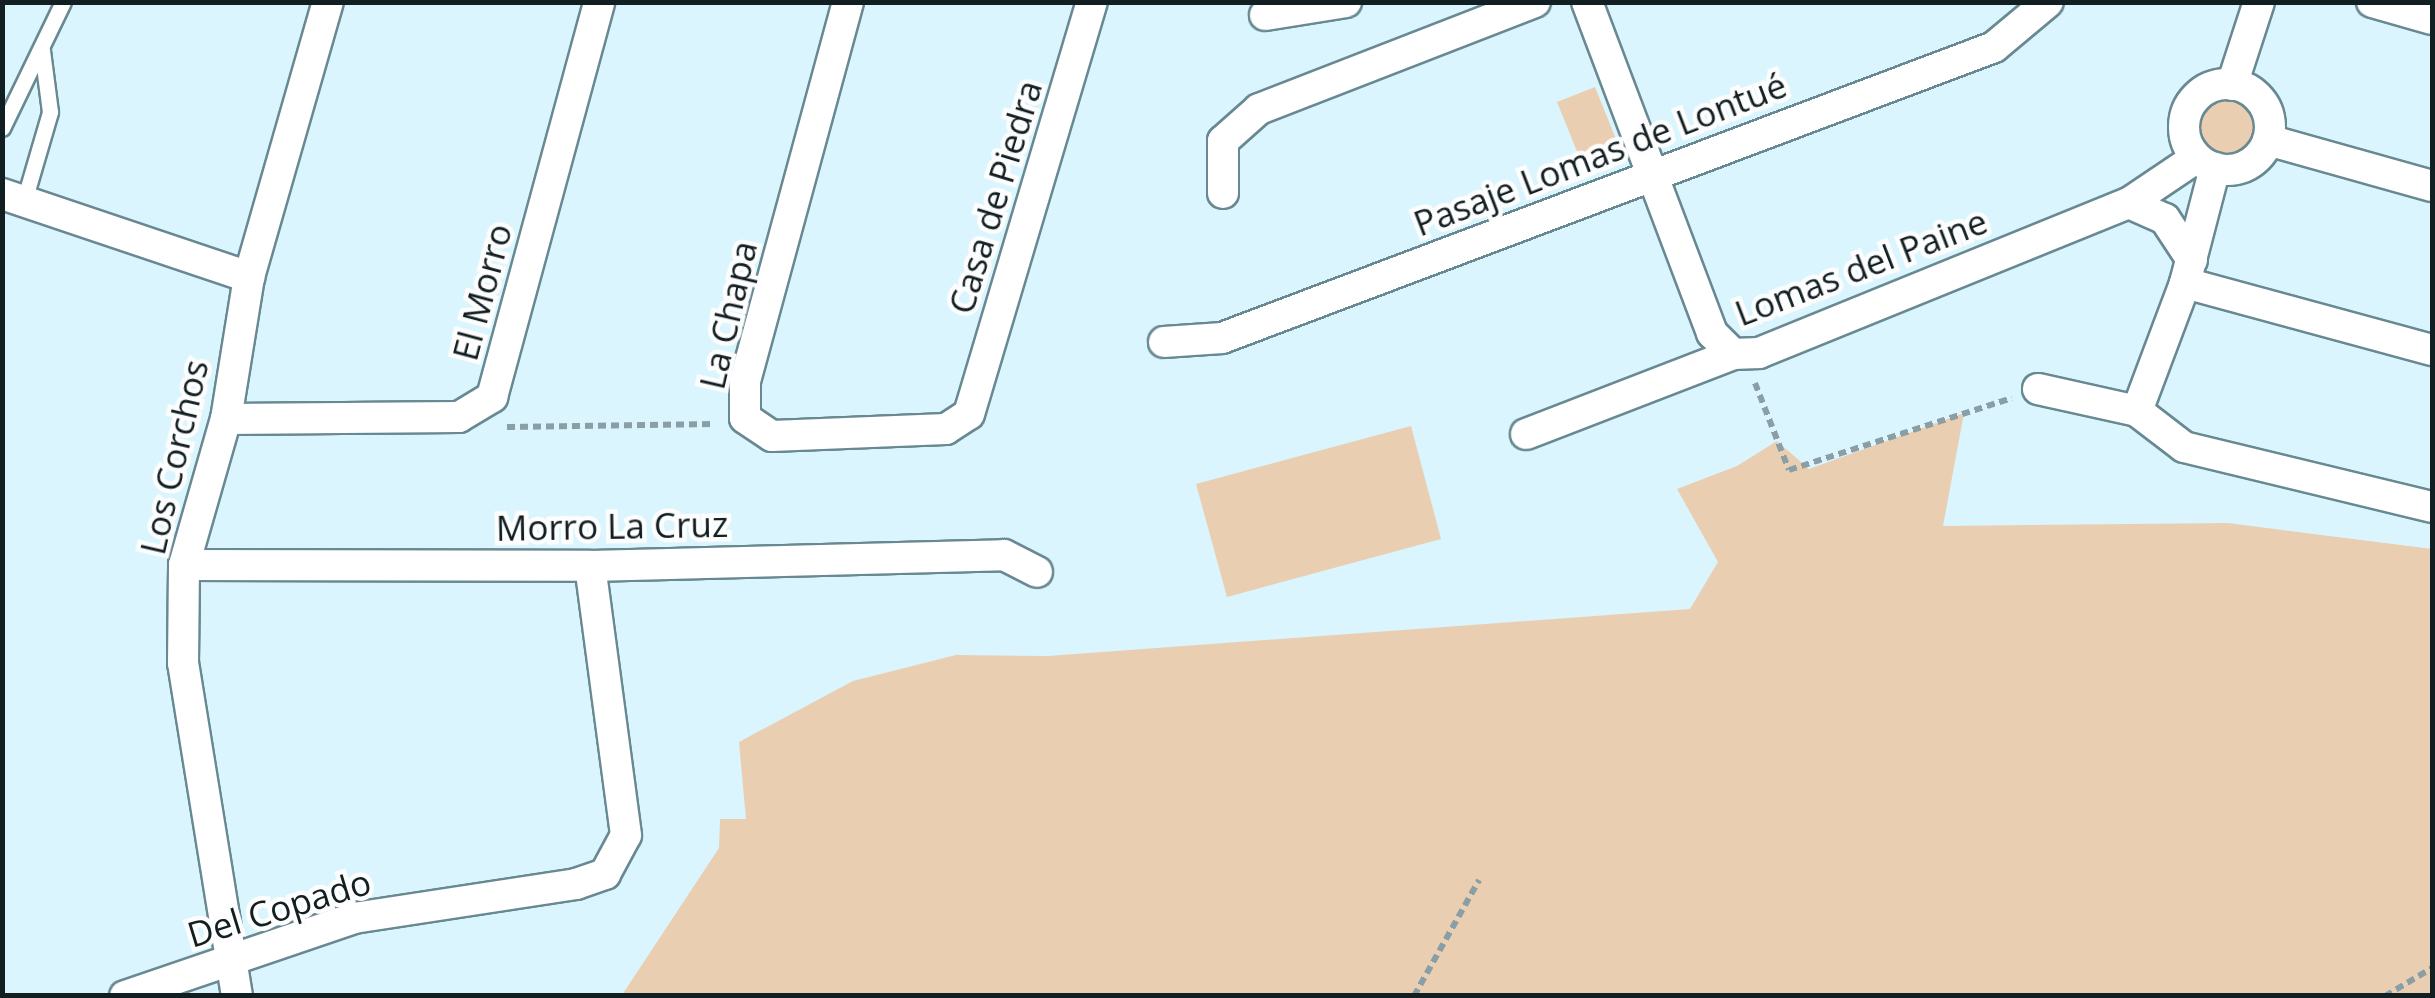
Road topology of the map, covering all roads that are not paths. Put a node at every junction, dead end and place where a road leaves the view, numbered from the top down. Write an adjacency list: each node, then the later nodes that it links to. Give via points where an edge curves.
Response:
1 (63, 2): 14 (lane)
2 (328, 2): 25 (street, Los Corchos)
3 (599, 2): 32 (street, El Morro, via 492,397 459,417)
4 (848, 2): 31 (street, La Chapa, via 744,380 745,418 772,436 946,430)
5 (1092, 2): 31 (street, Casa de Piedra)
6 (1346, 2): 12 (street)
7 (1535, 2): 21 (street, via 1258,108 1223,141)
8 (1587, 2): 19 (street, Lomas del Paine)
9 (2048, 2): 19 (street, Pasaje Lomas de Lontué, via 1994,47)
10 (2259, 2): 15 (street)
11 (2372, 2): 13 (street)
12 (1265, 15)
13 (2432, 19)
14 (42, 50): 16 (lane); 22 (lane, via 50,112)
15 (2232, 84): 17 (street, via 2264,106); 18 (street, via 2206,90 2186,113 2187,142)
16 (2, 128)
17 (2268, 140): 18 (street, via 2252,162); 20 (street)
18 (2206, 163): 23 (street, Lomas del Paine); 24 (street)
19 (1653, 172): 26 (street, Pasaje Lomas de Lontué, via 1222,338); 28 (street, Lomas del Paine, via 1712,333)
20 (2432, 186)
21 (1223, 193)
22 (13, 198): 25 (street)
23 (2129, 202): 24 (street, via 2165,219); 28 (street, Lomas del Paine, via 1760,353)
24 (2188, 272): 27 (street); 30 (street)
25 (249, 277): 32 (street, Los Corchos)
26 (1164, 342)
27 (2432, 350)
28 (1733, 354): 33 (street)
29 (2038, 389): 30 (street)
30 (2137, 412): 34 (street, via 2184,448)
31 (969, 414)
32 (226, 419): 35 (street, Los Corchos)
33 (1526, 434)
34 (2432, 507)
35 (184, 565): 36 (street, Morro La Cruz); 38 (street, Los Corchos, via 183,663)
36 (590, 566): 37 (street, Morro La Cruz, via 1004,555); 38 (street, Del Copado, via 626,835 605,874 354,918)
37 (1037, 572)
38 (230, 960): 39 (street, Del Copado); 40 (street, Los Corchos)
39 (126, 996)
40 (237, 996)

